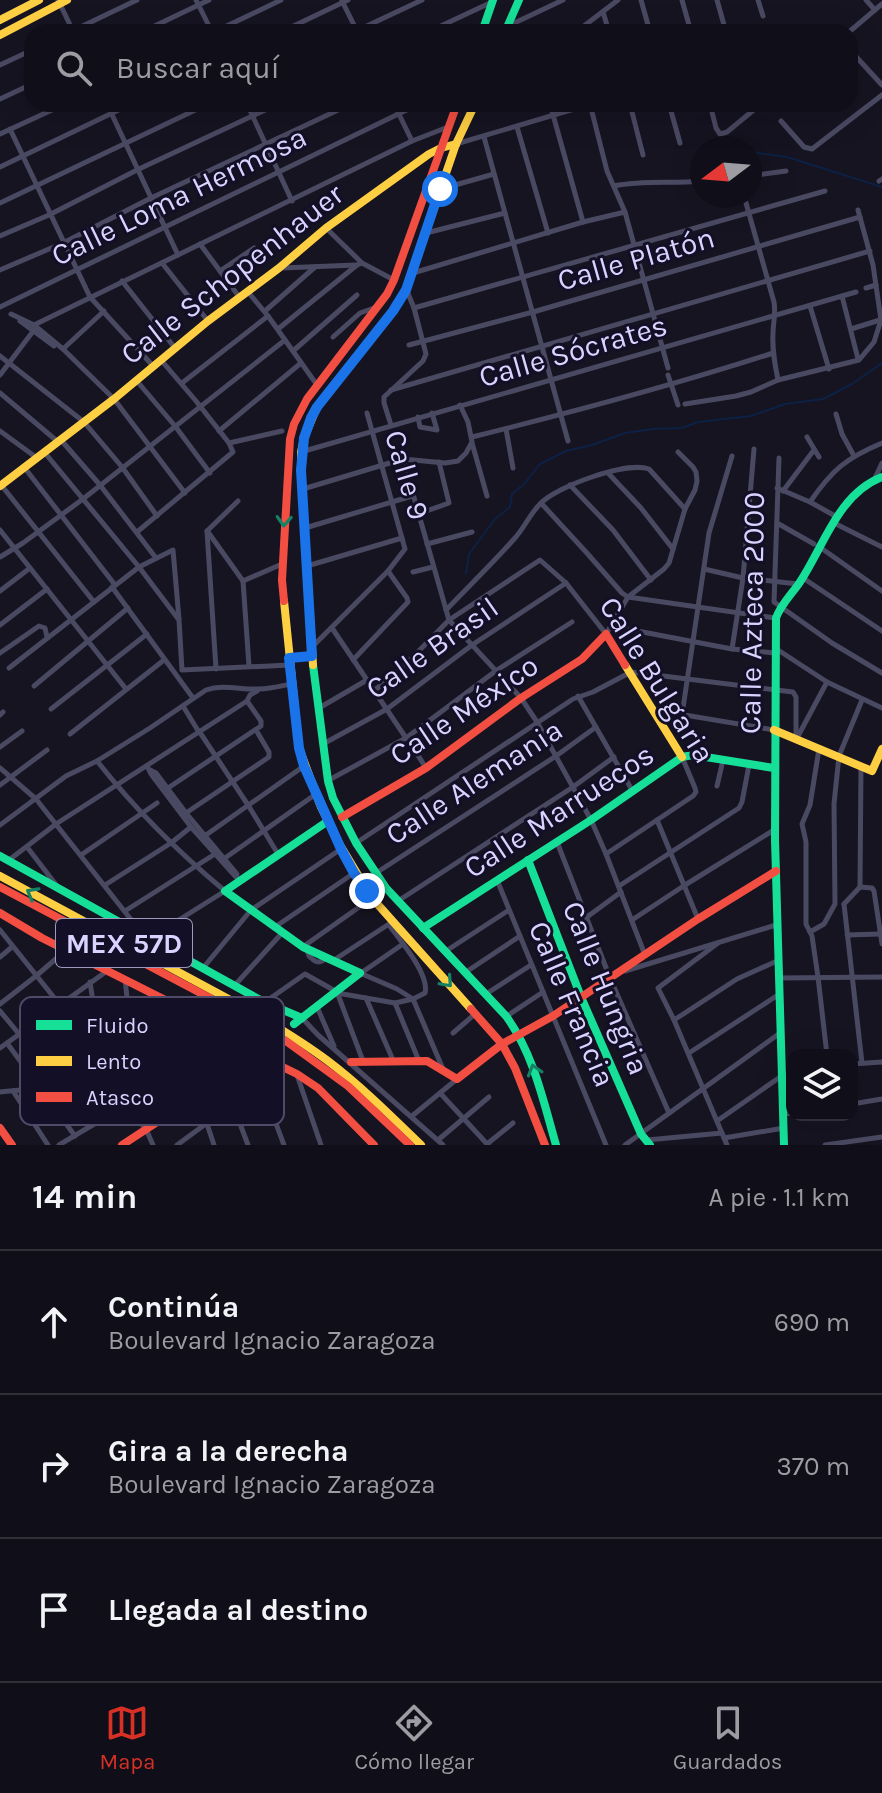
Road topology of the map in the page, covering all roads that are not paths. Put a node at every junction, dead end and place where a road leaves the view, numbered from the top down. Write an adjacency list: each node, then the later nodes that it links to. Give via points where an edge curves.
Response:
1 (38, 0): 22 (main road)
2 (137, 0): 24 (street)
3 (209, 0): 17 (street)
4 (281, 0): 27 (street)
5 (422, 0): 30 (street)
6 (519, 0): 33 (main road)
7 (563, 0): 34 (street)
8 (618, 0): 20 (street)
9 (641, 0): 37 (street)
10 (682, 0): 38 (street)
11 (717, 0): 39 (street)
12 (758, 0): 21 (street)
13 (866, 0): 19 (street)
14 (62, 1): 23 (street); 41 (main road)
15 (344, 1): 28 (street); 29 (street)
16 (493, 1): 31 (street); 32 (main road)
17 (197, 2): 25 (street); 26 (street)
18 (882, 4): 19 (street)
19 (875, 10): 40 (street)
20 (603, 12): 35 (street); 36 (street)
21 (763, 16)
22 (0, 20)
23 (69, 24)
24 (88, 24)
25 (157, 24)
26 (208, 24)
27 (231, 24)
28 (297, 24)
29 (353, 24)
30 (371, 24)
31 (445, 24)
32 (485, 24)
33 (508, 24)
34 (516, 24)
35 (587, 24)
36 (607, 24)
37 (648, 24)
38 (689, 24)
39 (724, 24)
40 (858, 24)
41 (0, 35)
42 (24, 54): 44 (street)
43 (858, 59): 45 (street)
44 (0, 65)
45 (882, 85)
46 (24, 88): 48 (street)
47 (882, 95): 68 (street, via 816,148 804,147)
48 (0, 99)
49 (47, 112): 71 (street)
50 (191, 112): 75 (street)
51 (251, 112): 66 (street)
52 (261, 112): 66 (street)
53 (334, 112): 77 (street)
54 (403, 112): 65 (street, Calle Loma Hermosa)
55 (454, 112): 69 (main road)
56 (471, 112): 78 (main road)
57 (553, 112): 67 (street)
58 (566, 112): 67 (street)
59 (593, 112): 90 (street)
60 (632, 112): 80 (street)
61 (671, 112): 76 (street)
62 (712, 112): 63 (street, via 720,134)
63 (751, 112)
64 (111, 113): 75 (street); 81 (street)
65 (399, 114): 74 (street); 85 (street, Calle Loma Hermosa)
66 (253, 116): 77 (street); 83 (street)
67 (554, 116): 70 (street); 103 (street)
68 (781, 121)
69 (449, 126): 74 (street); 79 (main road)
70 (517, 127): 73 (street); 107 (street)
71 (10, 129): 72 (street); 81 (street)
72 (0, 134)
73 (484, 137): 78 (street); 86 (street)
74 (412, 141): 94 (street)
75 (127, 143): 83 (street); 89 (street)
76 (680, 143)
77 (266, 144): 85 (street); 93 (street)
78 (456, 144): 79 (main road, Calle Schopenhauer); 91 (main road)
79 (441, 148): 105 (main road, Calle Schopenhauer); 128 (main road)
80 (643, 155)
81 (22, 156): 82 (street); 89 (street)
82 (0, 167)
83 (139, 169): 93 (street); 101 (street)
84 (786, 171): 87 (street)
85 (279, 173): 94 (street); 104 (street, Calle Loma Hermosa)
86 (494, 174): 91 (street); 99 (street)
87 (762, 174)
88 (690, 182): 90 (street)
89 (36, 186): 95 (street); 101 (street)
90 (614, 186): 98 (street)
91 (440, 189): 106 (main road)
92 (825, 191): 100 (street)
93 (151, 198): 104 (street); 109 (street)
94 (292, 201): 111 (street)
95 (0, 203)
96 (747, 208): 100 (street)
97 (858, 210): 102 (street)
98 (625, 212): 103 (street); 112 (street)
99 (505, 213): 106 (street); 110 (street)
100 (748, 213): 112 (street); 113 (street)
101 (49, 215): 108 (street); 109 (street)
102 (860, 217): 113 (street, Calle Platón); 115 (street)
103 (583, 222): 107 (street)
104 (164, 227): 116 (street); 124 (street, Calle Loma Hermosa)
105 (326, 228): 118 (street); 122 (main road, Calle Schopenhauer)
106 (426, 233): 126 (main road)
107 (548, 233): 110 (street)
108 (0, 236)
109 (63, 243): 123 (street); 124 (street)
110 (513, 243): 126 (street); 127 (street)
111 (200, 244): 116 (street); 125 (street)
112 (634, 246): 127 (street); 129 (street)
113 (757, 246): 129 (street, Calle Platón); 130 (street)
114 (254, 248): 125 (street)
115 (870, 251): 119 (street); 130 (street)
116 (178, 255): 117 (street)
117 (162, 263): 131 (street); 151 (street)
118 (360, 264): 121 (street); 128 (street); 153 (street)
119 (873, 265): 120 (street); 132 (street)
120 (882, 266)
121 (315, 267): 122 (street); 147 (street)
122 (279, 268): 135 (main road, Calle Schopenhauer)
123 (0, 270)
124 (76, 270): 139 (street); 142 (street, Calle Loma Hermosa)
125 (220, 271): 140 (street)
126 (413, 273): 134 (main road)
127 (523, 277): 144 (street); 146 (street)
128 (394, 280): 143 (main road)
129 (644, 280): 146 (street, Calle Platón); 148 (street)
130 (768, 280): 148 (street); 149 (street)
131 (122, 281): 139 (street); 160 (street)
132 (876, 285): 133 (street); 150 (street)
133 (866, 288)
134 (406, 290): 144 (street); 208 (main road, via 317,407)
135 (248, 292): 140 (main road, Calle Schopenhauer); 147 (street)
136 (856, 292): 138 (street, Calle Sócrates)
137 (357, 295): 163 (street)
138 (842, 296): 141 (street, Calle Sócrates); 154 (street)
139 (90, 297): 145 (street); 152 (street)
140 (240, 298): 151 (main road, Calle Schopenhauer)
141 (810, 306): 149 (street, Calle Sócrates); 171 (street)
142 (0, 307): 152 (street)
143 (379, 307): 155 (street, via 360,313); 177 (main road)
144 (414, 308): 157 (street)
145 (104, 311): 161 (street); 170 (street)
146 (533, 312): 157 (street, Calle Platón); 159 (street)
147 (266, 313): 153 (street); 176 (street)
148 (653, 315): 159 (street); 162 (street)
149 (776, 316): 162 (street, Calle Sócrates); 164 (street)
150 (881, 320): 154 (street); 167 (street, via 874,342)
151 (208, 321): 160 (main road, Calle Schopenhauer)
152 (34, 328): 161 (street); 166 (street); 169 (street)
153 (278, 329): 156 (street)
154 (851, 329): 167 (street)
155 (333, 337)
156 (285, 340): 163 (street); 185 (street)
157 (424, 342): 158 (street, Calle Platón); 179 (street, via 425,358)
158 (409, 345)
159 (542, 347): 175 (street); 179 (street)
160 (175, 348): 170 (main road, Calle Schopenhauer)
161 (63, 349): 166 (street)
162 (663, 349): 175 (street, Calle Sócrates); 178 (street)
163 (293, 351): 168 (street)
164 (773, 353): 174 (street); 178 (street)
165 (0, 356): 169 (street)
166 (71, 358): 181 (street)
167 (859, 360): 171 (street)
168 (301, 362): 177 (street); 196 (street)
169 (9, 363): 172 (street); 191 (street)
170 (156, 363): 173 (main road, Calle Schopenhauer); 176 (street)
171 (829, 369): 174 (street)
172 (0, 375)
173 (136, 380): 181 (main road, Calle Schopenhauer); 193 (street)
174 (778, 380): 182 (street, via 736,396)
175 (551, 381): 183 (street, Calle Sócrates); 189 (street)
176 (182, 383): 185 (street)
177 (318, 386): 258 (main road, one-way to 258, via 300,411 290,439)
178 (672, 386): 184 (street); 189 (street)
179 (391, 390): 192 (street, via 383,399)
180 (0, 393): 201 (street)
181 (114, 399): 191 (main road, Calle Schopenhauer); 205 (street)
182 (685, 404)
183 (460, 405): 187 (street, Calle Sócrates); 200 (street)
184 (678, 405)
185 (200, 406): 193 (street); 196 (street)
186 (367, 413): 198 (street, Calle 9)
187 (432, 413): 190 (street, Calle Sócrates); 190 (street, via 437,430 420,427)
188 (836, 414): 212 (street)
189 (561, 416): 194 (street); 202 (street)
190 (418, 417): 192 (street, Calle Sócrates)
191 (84, 422): 201 (main road, Calle Schopenhauer); 220 (street)
192 (391, 425): 198 (street, Calle Sócrates)
193 (175, 426): 205 (street); 222 (street)
194 (506, 429): 200 (street); 221 (street)
195 (0, 431): 210 (street)
196 (219, 431): 203 (street)
197 (282, 431): 203 (street)
198 (372, 432): 208 (street, Calle Sócrates); 218 (street, Calle 9)
199 (807, 437): 207 (street)
200 (472, 440): 216 (street, via 458,461); 232 (street)
201 (60, 441): 210 (main road, Calle Schopenhauer); 226 (street)
202 (568, 441)
203 (229, 443): 222 (street, via 233,452)
204 (882, 443): 212 (street)
205 (149, 446): 220 (street); 230 (street)
206 (754, 449): 266 (street)
207 (814, 450): 213 (street); 229 (street)
208 (301, 452): 228 (main road)
209 (678, 452): 238 (street, via 693,467 697,481)
210 (40, 455): 219 (main road, Calle Schopenhauer); 233 (street)
211 (732, 456): 263 (street)
212 (854, 456): 236 (street, via 834,470)
213 (819, 457)
214 (779, 458): 229 (street, Calle Azteca 2000)
215 (403, 459): 216 (street); 218 (street); 231 (street)
216 (439, 462): 239 (street, via 449,503)
217 (882, 463): 224 (street)
218 (382, 465): 228 (street); 235 (street, Calle 9)
219 (24, 467): 225 (main road, Calle Schopenhauer); 240 (street)
220 (122, 467): 226 (street); 241 (street)
221 (513, 468)
222 (210, 473): 230 (street)
223 (608, 473): 227 (street); 238 (street, via 649,469); 255 (street)
224 (879, 477): 242 (main road, via 855,493)
225 (2, 482): 247 (street)
226 (100, 485): 233 (street); 248 (street)
227 (570, 485): 237 (street); 267 (street)
228 (302, 489): 244 (main road)
229 (780, 490): 236 (street); 243 (street, Calle Azteca 2000)
230 (185, 493): 241 (street)
231 (412, 496): 235 (street); 239 (street)
232 (487, 496)
233 (83, 499): 240 (street); 260 (street)
234 (238, 501): 246 (street)
235 (392, 502): 244 (street); 250 (street, Calle 9)
236 (810, 502): 242 (street)
237 (541, 503): 276 (street); 281 (street)
238 (685, 509): 255 (street)
239 (418, 514): 252 (street)
240 (61, 515): 247 (street); 272 (street)
241 (157, 516): 248 (street)
242 (835, 520): 251 (street); 253 (main road)
243 (777, 523): 253 (street); 270 (street, Calle Azteca 2000)
244 (304, 529): 259 (main road)
245 (0, 530): 254 (street)
246 (207, 531): 269 (street); 307 (street)
247 (38, 532): 254 (street); 277 (street)
248 (137, 532): 257 (street)
249 (472, 532): 252 (street)
250 (402, 538): 259 (street); 264 (street, Calle 9, via 405,549)
251 (881, 543)
252 (427, 544): 261 (street)
253 (818, 546): 268 (main road); 275 (street)
254 (14, 548): 256 (street); 262 (street)
255 (674, 550): 267 (street)
256 (0, 557)
257 (156, 558): 260 (street); 285 (street, via 173,550)
258 (282, 564): 269 (street); 303 (main road)
259 (306, 566): 299 (main road)
260 (139, 567): 272 (street); 285 (street)
261 (433, 567): 265 (street); 281 (street)
262 (30, 568): 273 (street); 274 (street)
263 (704, 569): 266 (street); 278 (street)
264 (388, 571): 289 (street); 302 (street, via 408,602)
265 (413, 572)
266 (743, 578): 270 (street); 282 (street)
267 (651, 580): 276 (street)
268 (800, 580): 270 (street); 279 (main road); 291 (street)
269 (243, 581): 305 (street)
270 (774, 582): 279 (street, Calle Azteca 2000, via 773,600)
271 (566, 583): 286 (street, Calle Bulgaria, via 540,560); 290 (street, Calle Bulgaria); 296 (street, Calle Brasil)
272 (114, 586): 277 (street); 280 (street)
273 (47, 589): 284 (street); 288 (street)
274 (0, 591)
275 (882, 591)
276 (628, 597): 278 (street); 290 (street)
277 (94, 602): 284 (street)
278 (698, 607): 282 (street); 295 (street)
279 (779, 607): 283 (main road, Calle Azteca 2000); 310 (street)
280 (128, 608): 292 (street); 294 (street)
281 (446, 610): 286 (street)
282 (737, 613): 283 (street); 297 (street)
283 (776, 618): 298 (main road, Calle Azteca 2000)
284 (71, 619): 293 (street); 294 (street)
285 (179, 620): 307 (street, via 182,670)
286 (449, 620): 296 (street); 318 (street)
287 (572, 622): 308 (street)
288 (0, 625)
289 (332, 628): 299 (street); 302 (street)
290 (609, 630): 295 (street); 309 (main road, Calle Bulgaria); 322 (main road, Calle México, via 582,659)
291 (882, 631)
292 (147, 634): 301 (street); 304 (street)
293 (47, 638): 300 (street, via 39,626); 306 (street)
294 (88, 641): 304 (street); 315 (street)
295 (694, 642): 297 (street); 311 (street)
296 (472, 645): 308 (street); 329 (street, Calle Brasil)
297 (732, 649): 298 (street)
298 (775, 651): 313 (street); 319 (main road, Calle Azteca 2000)
299 (312, 652): 303 (main road); 328 (main road)
300 (0, 653)
301 (164, 660): 316 (street); 321 (street)
302 (353, 660): 312 (street)
303 (290, 662): 305 (street); 314 (main road)
304 (108, 666): 316 (street); 327 (street)
305 (249, 666): 307 (street)
306 (9, 668)
307 (216, 669)
308 (497, 670): 322 (street); 339 (street)
309 (631, 672): 311 (street); 320 (street); 330 (main road, Calle Bulgaria)
310 (882, 673)
311 (688, 679): 319 (street); 331 (street)
312 (367, 680): 318 (street); 328 (street)
313 (827, 682): 323 (street); 340 (street)
314 (291, 684): 317 (street); 355 (main road)
315 (34, 686)
316 (126, 689): 338 (street)
317 (259, 690): 321 (street, via 213,688); 324 (street)
318 (374, 691): 329 (street)
319 (774, 691): 336 (main road, Calle Azteca 2000); 340 (street, via 795,693)
320 (578, 696): 332 (street); 333 (street)
321 (193, 698): 325 (street)
322 (521, 698): 332 (street); 359 (main road, Calle México)
323 (862, 700): 326 (street); 348 (street)
324 (247, 701): 334 (street); 335 (street, via 261,721)
325 (183, 706): 334 (street); 353 (street)
326 (882, 708)
327 (51, 709)
328 (318, 709): 341 (main road)
329 (387, 709): 339 (street); 341 (street, Calle Brasil)
330 (654, 710): 331 (street); 351 (main road, Calle Bulgaria)
331 (682, 715): 336 (street)
332 (537, 722): 347 (street); 388 (street)
333 (596, 727): 347 (street, Calle Alemania); 350 (street)
334 (198, 730): 349 (street); 358 (street)
335 (256, 730): 349 (street); 362 (street, via 270,755)
336 (774, 730): 340 (main road); 360 (main road, Calle Azteca 2000)
337 (22, 731): 342 (street)
338 (70, 734)
339 (406, 738): 363 (street)
340 (796, 739): 344 (main road)
341 (322, 745): 363 (main road)
342 (0, 747)
343 (414, 749): 359 (street)
344 (819, 749): 348 (main road); 429 (street, via 802,824)
345 (882, 749): 356 (main road, via 876,773)
346 (47, 750): 361 (street)
347 (556, 756): 367 (street); 402 (street, Calle Alemania)
348 (839, 756): 356 (main road); 415 (street)
349 (217, 757): 362 (street); 368 (street)
350 (614, 757): 367 (street); 369 (street)
351 (682, 757): 352 (main road, Calle Marruecos); 369 (main road, Calle Marruecos); 378 (street, Calle Bulgaria, via 696,792)
352 (723, 760): 354 (main road, Calle Marruecos); 366 (street)
353 (97, 761): 365 (street); 371 (street)
354 (749, 765): 360 (main road, Calle Marruecos); 391 (street, via 741,805)
355 (304, 766): 370 (main road); 373 (street)
356 (861, 766): 409 (street)
357 (0, 768): 361 (street)
358 (149, 768): 365 (street); 368 (street); 382 (street)
359 (426, 768): 376 (main road, Calle México)
360 (774, 768): 384 (main road, Calle Azteca 2000)
361 (10, 777): 364 (street); 371 (street)
362 (232, 781): 373 (street); 374 (street)
363 (328, 781): 376 (main road)
364 (0, 785)
365 (117, 786): 375 (street); 380 (street)
366 (717, 786)
367 (573, 787): 377 (street); 414 (street)
368 (168, 788): 374 (street)
369 (632, 790): 377 (main road, Calle Marruecos)
370 (316, 794): 379 (main road); 383 (street)
371 (36, 799): 380 (street); 381 (street)
372 (157, 803): 375 (street)
373 (248, 805): 383 (street); 385 (street)
374 (186, 813): 385 (street)
375 (144, 814): 387 (street); 394 (street)
376 (342, 817): 388 (main road)
377 (591, 820): 386 (main road, Calle Marruecos); 393 (street)
378 (657, 820): 391 (street); 393 (street)
379 (328, 821): 390 (main road); 395 (main road)
380 (56, 824): 389 (street); 394 (street)
381 (0, 825)
382 (191, 827): 387 (street); 392 (street)
383 (263, 830): 395 (street); 397 (street)
384 (775, 830): 400 (main road, Calle Azteca 2000); 407 (street)
385 (206, 835): 397 (street)
386 (557, 842): 398 (main road, Calle Marruecos); 421 (street)
387 (171, 843): 399 (street); 406 (street)
388 (356, 843): 402 (main road)
389 (27, 847): 396 (street); 411 (street)
390 (341, 849): 401 (main road); 417 (street)
391 (671, 851): 407 (street); 410 (street)
392 (215, 854): 399 (street); 404 (street)
393 (606, 854): 410 (street)
394 (81, 855): 406 (street)
395 (279, 855): 404 (main road)
396 (4, 858): 411 (main road)
397 (225, 858): 404 (street)
398 (528, 860): 405 (main road, Calle Marruecos); 474 (main road, Calle Hungria)
399 (196, 867): 412 (street); 419 (street)
400 (776, 871): 422 (main road); 425 (main road, Calle Azteca 2000)
401 (354, 873): 413 (main road); 426 (street)
402 (375, 874): 414 (main road)
403 (0, 876): 470 (main road, MEX 57D, one-way to 403)
404 (239, 880): 412 (main road)
405 (497, 880): 418 (street, Calle Francia); 427 (main road, Calle Marruecos)
406 (105, 885): 419 (street)
407 (685, 885): 422 (street); 423 (street)
408 (0, 887): 469 (main road, MEX 57D)
409 (860, 887): 416 (street); 431 (street, via 874,891)
410 (620, 889): 421 (street); 423 (street)
411 (60, 890): 434 (main road)
412 (225, 891): 417 (main road); 434 (street)
413 (372, 898): 424 (main road); 439 (street)
414 (397, 901): 427 (main road)
415 (835, 904): 416 (street); 429 (street, via 824,924)
416 (844, 904): 432 (street)
417 (251, 910): 426 (main road); 447 (street)
418 (509, 910): 433 (street, Calle Francia); 441 (street)
419 (125, 911): 434 (street)
420 (0, 913): 440 (main road)
421 (586, 918): 452 (street)
422 (698, 919): 443 (main road)
423 (632, 920): 443 (street)
424 (390, 923): 436 (street); 444 (street); 481 (main road, one-way to 481)
425 (777, 924): 435 (street); 445 (main road, Calle Azteca 2000)
426 (274, 928): 430 (main road)
427 (423, 928): 441 (main road)
428 (0, 930): 438 (street)
429 (810, 932): 453 (street)
430 (282, 933): 439 (main road); 459 (street)
431 (880, 934): 432 (street); 437 (street)
432 (847, 935): 454 (street)
433 (520, 936): 446 (street, Calle Francia); 450 (street)
434 (146, 937): 447 (main road)
435 (718, 943): 443 (street); 484 (street, via 658,988)
436 (403, 944): 449 (street); 475 (street, via 426,983 425,993)
437 (882, 944)
438 (12, 947): 442 (street); 451 (street)
439 (305, 948): 444 (main road)
440 (66, 950): 448 (main road); 451 (street)
441 (445, 951): 450 (main road)
442 (0, 957)
443 (646, 959): 452 (main road)
444 (330, 960): 449 (main road)
445 (777, 961): 456 (main road, Calle Azteca 2000); 484 (street, via 737,979)
446 (531, 965): 461 (street, Calle Francia); 462 (street)
447 (202, 969): 459 (main road)
448 (108, 971): 457 (main road); 458 (street)
449 (360, 973): 460 (main road); 475 (street)
450 (465, 973): 462 (main road)
451 (36, 976): 464 (street); 477 (street)
452 (611, 977): 474 (main road); 522 (street)
453 (818, 977): 454 (street); 456 (street); 496 (street)
454 (852, 977): 455 (street); 506 (street)
455 (882, 977)
456 (778, 978): 463 (main road, Calle Azteca 2000)
457 (125, 979): 467 (street); 468 (main road)
458 (90, 982): 465 (street); 466 (street)
459 (235, 985): 471 (main road)
460 (337, 992): 472 (street, via 305,974); 473 (street); 478 (main road); 502 (street)
461 (543, 992): 482 (street); 483 (street, Calle Francia)
462 (485, 995): 482 (main road)
463 (779, 995): 487 (main road, Calle Azteca 2000); 497 (street)
464 (53, 997)
465 (70, 997)
466 (92, 997)
467 (127, 997)
468 (161, 997)
469 (208, 997)
470 (225, 997)
471 (255, 997)
472 (271, 997)
473 (366, 997): 476 (street); 498 (street)
474 (581, 997): 483 (main road); 543 (main road, Calle Hungria)
475 (413, 999): 476 (street); 509 (street)
476 (395, 1003): 500 (street)
477 (0, 1004)
478 (317, 1007): 485 (main road); 495 (street)
479 (0, 1011): 489 (street)
480 (284, 1012): 485 (main road)
481 (475, 1013): 488 (street); 493 (main road)
482 (506, 1016): 490 (main road)
483 (553, 1016): 490 (main road); 561 (street, Calle Francia)
484 (674, 1020): 497 (street)
485 (298, 1021): 495 (street)
486 (284, 1031): 557 (main road, MEX 57D, one-way to 486, via 359,1085)
487 (781, 1032): 503 (main road, Calle Azteca 2000); 513 (street)
488 (453, 1033)
489 (19, 1034): 492 (street)
490 (521, 1035): 493 (main road); 560 (main road, one-way to 490)
491 (284, 1040): 556 (main road, MEX 57D, via 355,1092)
492 (7, 1043): 494 (street); 499 (street)
493 (502, 1044): 512 (main road); 559 (main road)
494 (0, 1048)
495 (334, 1048): 501 (street)
496 (826, 1049)
497 (689, 1053): 513 (street)
498 (396, 1060): 500 (main road); 502 (main road); 508 (street)
499 (20, 1061)
500 (419, 1061): 509 (main road)
501 (351, 1062): 502 (main road); 523 (street)
502 (363, 1062)
503 (786, 1062)
504 (882, 1062): 506 (street)
505 (858, 1063): 506 (street)
506 (862, 1063)
507 (284, 1068): 510 (main road)
508 (401, 1070)
509 (443, 1070): 512 (main road)
510 (297, 1074): 546 (main road, via 330,1099); 555 (street)
511 (786, 1075): 525 (street)
512 (457, 1079): 517 (street)
513 (703, 1087): 522 (street); 525 (street)
514 (20, 1090): 515 (street)
515 (13, 1091): 516 (street); 520 (street)
516 (0, 1092)
517 (440, 1093): 523 (street); 524 (street)
518 (489, 1097): 524 (street)
519 (882, 1099): 521 (street)
520 (20, 1102)
521 (858, 1103)
522 (669, 1113): 543 (street)
523 (412, 1116): 544 (street)
524 (463, 1119): 544 (street); 558 (street)
525 (717, 1121): 540 (street)
526 (786, 1121): 537 (main road, Calle Azteca 2000)
527 (513, 1123): 558 (street)
528 (35, 1125): 548 (street)
529 (67, 1125): 541 (street)
530 (93, 1125): 541 (street)
531 (142, 1125): 538 (street)
532 (152, 1125): 538 (main road)
533 (206, 1125): 545 (street)
534 (207, 1125): 552 (street)
535 (240, 1125): 553 (street)
536 (277, 1125): 554 (street)
537 (784, 1128): 540 (street); 564 (main road, Calle Azteca 2000)
538 (146, 1129): 550 (main road); 551 (street)
539 (2, 1134): 547 (main road)
540 (723, 1135): 543 (street); 563 (street)
541 (75, 1136): 549 (street)
542 (882, 1137): 565 (street)
543 (646, 1140): 562 (street)
544 (441, 1142)
545 (181, 1144)
546 (372, 1144)
547 (12, 1145)
548 (48, 1145)
549 (59, 1145)
550 (122, 1145)
551 (153, 1145)
552 (214, 1145)
553 (248, 1145)
554 (284, 1145)
555 (321, 1145)
556 (410, 1145)
557 (421, 1145)
558 (487, 1145)
559 (544, 1145)
560 (556, 1145)
561 (606, 1145)
562 (625, 1145)
563 (727, 1145)
564 (784, 1145)
565 (825, 1145)

